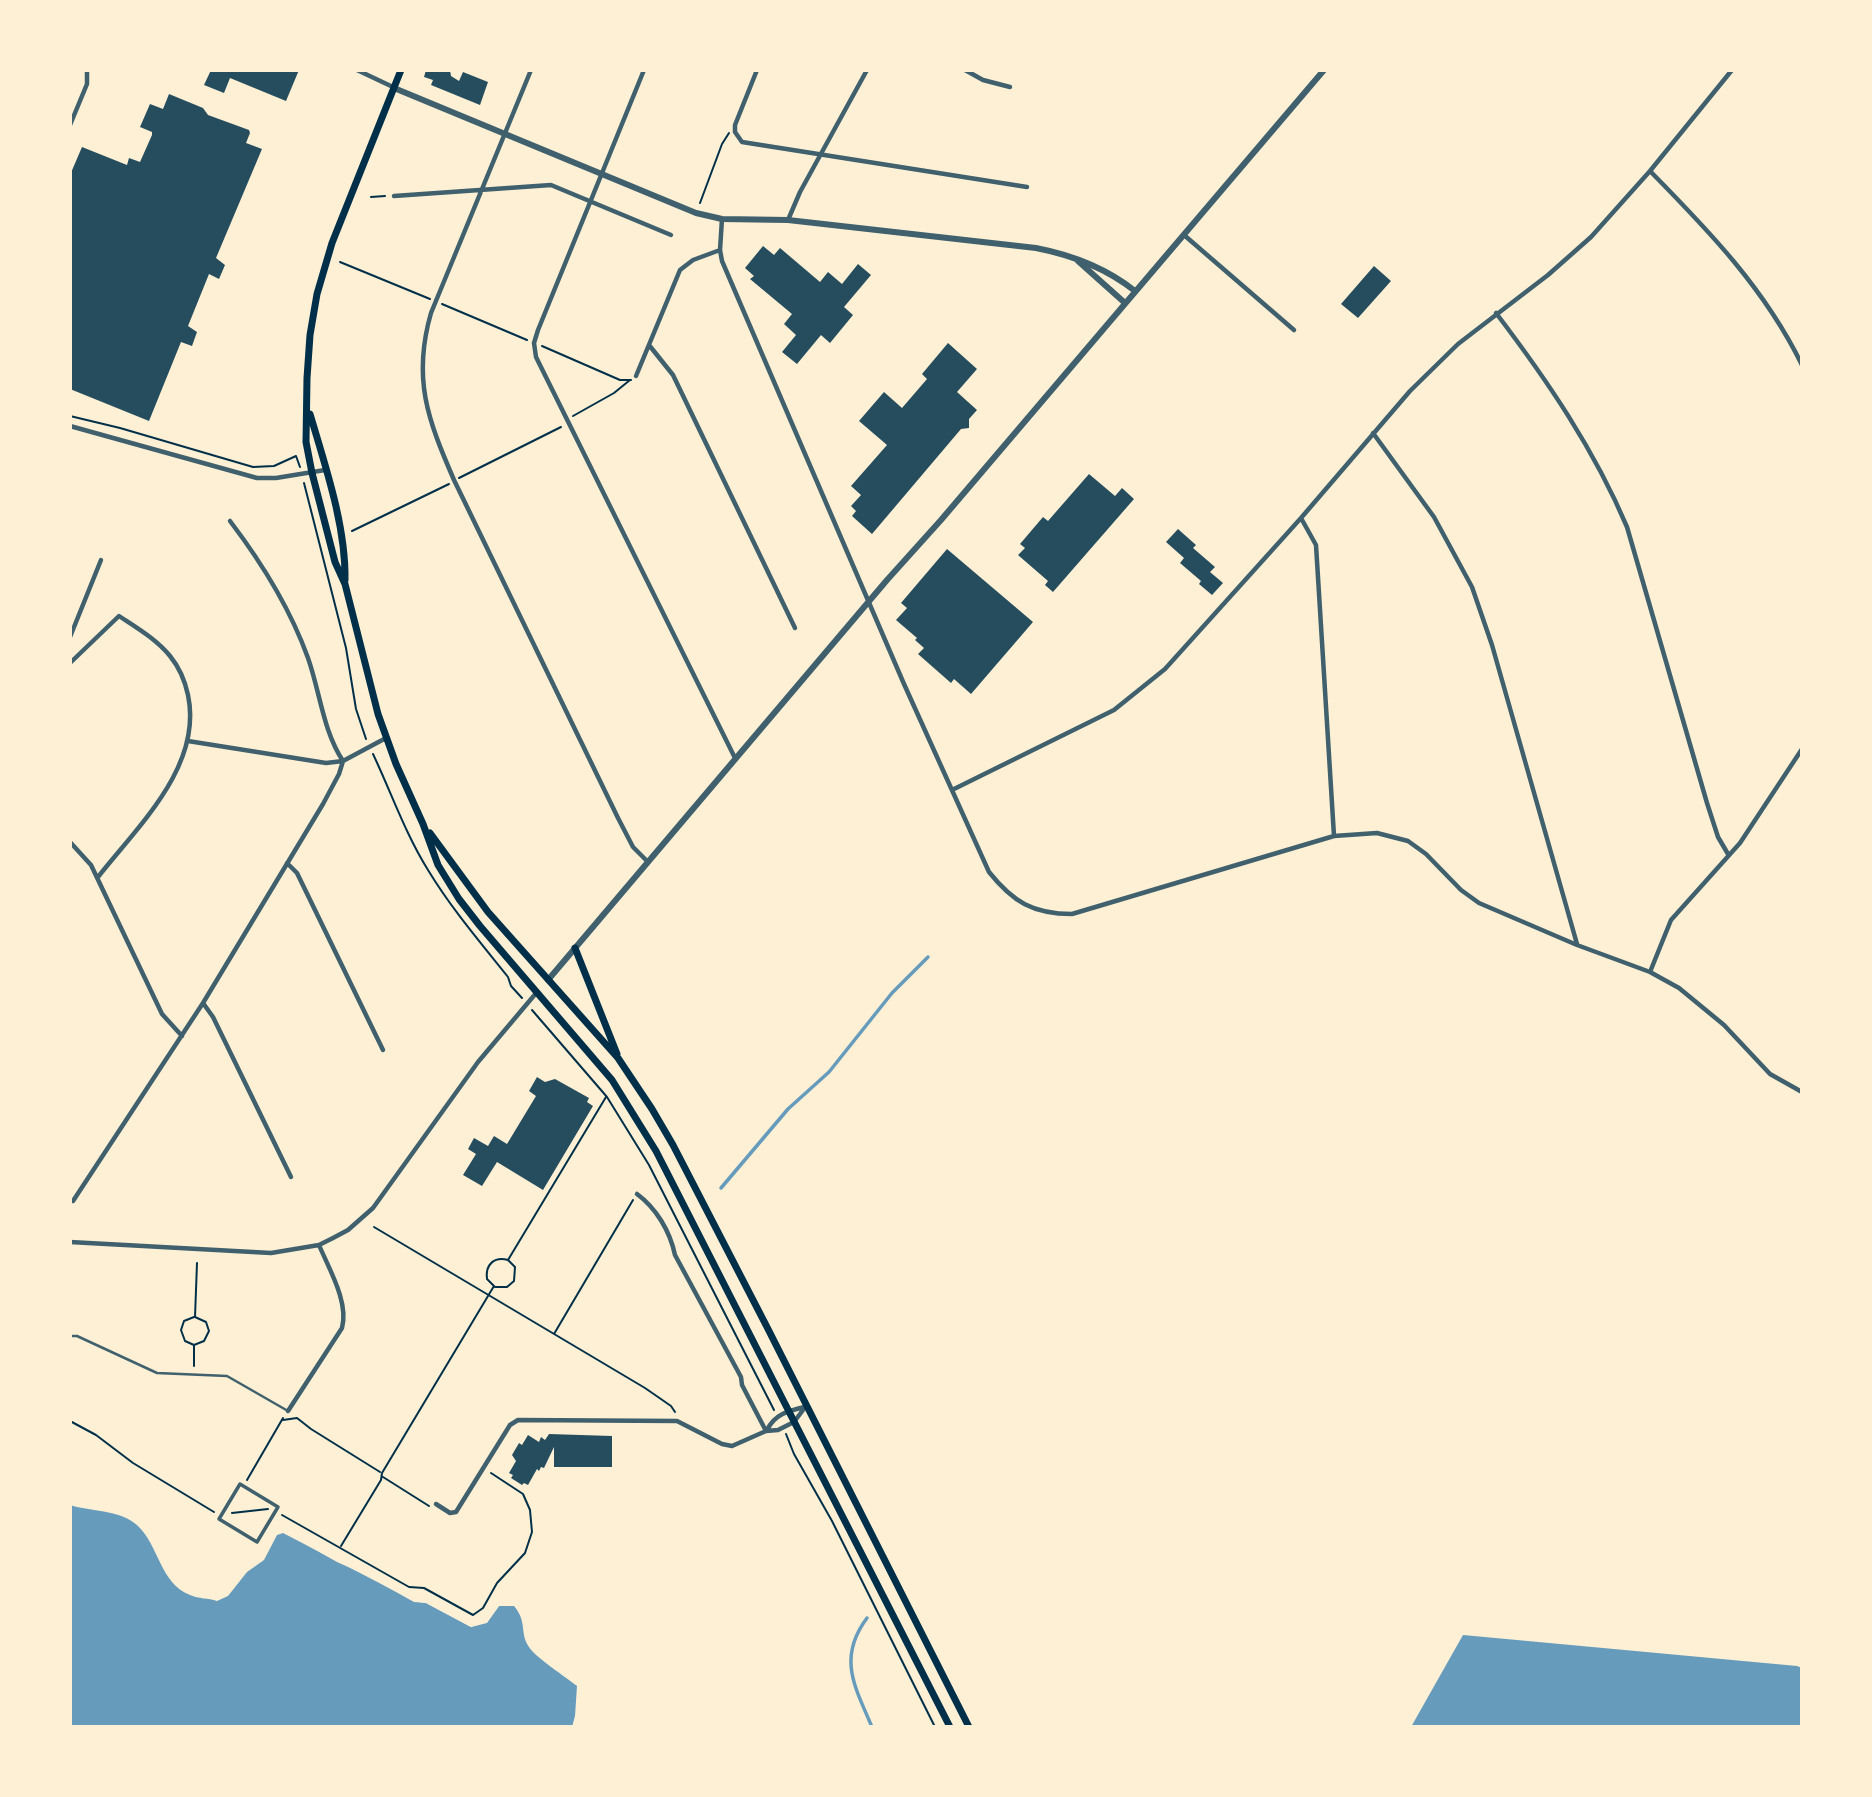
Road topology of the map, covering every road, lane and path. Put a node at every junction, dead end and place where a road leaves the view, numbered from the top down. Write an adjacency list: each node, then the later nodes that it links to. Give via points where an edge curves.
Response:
1 (87, 70): 13 (street, via 87,84)
2 (357, 70): 12 (street)
3 (401, 70): 12 (main road)
4 (530, 70): 15 (street)
5 (644, 70): 18 (street)
6 (757, 70): 14 (street)
7 (867, 70): 16 (street)
8 (965, 70): 11 (street)
9 (1324, 70): 28 (street)
10 (1731, 70): 17 (street)
11 (1010, 87)
12 (394, 88): 15 (street); 41 (main road, via 325,266 310,335)
13 (70, 125)
14 (734, 129): 16 (street, via 747,143); 24 (path, via 726,135)
15 (505, 133): 18 (street); 20 (street)
16 (820, 155): 19 (street); 26 (street)
17 (1650, 171): 35 (street, via 1591,237); 39 (street, via 1754,284)
18 (601, 174): 23 (street); 25 (street)
19 (1027, 187)
20 (482, 189): 21 (street); 23 (street, via 551,185); 33 (street)
21 (394, 196): 22 (path)
22 (371, 197)
23 (591, 201): 27 (street); 37 (street)
24 (700, 203)
25 (722, 219): 26 (street); 29 (street)
26 (788, 220): 30 (street, via 1036,248)
27 (671, 235)
28 (1184, 235): 32 (street); 36 (street)
29 (720, 250): 38 (street, via 680,270); 55 (street)
30 (1076, 260): 32 (street, via 1105,270); 34 (street)
31 (340, 262): 33 (path)
32 (1135, 291): 34 (street)
33 (436, 301): 37 (path); 49 (street, via 423,347 423,390 435,436)
34 (1125, 303): 55 (street)
35 (1496, 313): 45 (street, via 1458,344); 68 (street, via 1564,408 1613,494 1627,527 1707,803)
36 (1294, 330)
37 (535, 341): 40 (path, via 620,380); 43 (street, via 536,357)
38 (649, 345): 40 (street); 56 (street, via 673,375)
39 (1802, 365)
40 (633, 378): 43 (path)
41 (308, 408): 47 (main road); 48 (main road, via 306,442)
42 (70, 416): 46 (path, via 253,467 274,466)
43 (567, 421): 49 (path); 62 (street)
44 (70, 426): 48 (street, via 257,478)
45 (1373, 433): 50 (street); 72 (street, via 1434,517 1472,587)
46 (296, 456)
47 (325, 470): 48 (street); 54 (main road, via 345,558)
48 (312, 473): 54 (main road)
49 (454, 480): 52 (path); 69 (street, via 633,847)
50 (1301, 518): 64 (street, via 1194,639 1138,693 1112,711); 66 (street, via 1316,545)
51 (230, 521): 63 (street, via 292,619 331,741)
52 (352, 531)
53 (101, 560): 57 (street)
54 (345, 584): 59 (main road)
55 (869, 601): 62 (street); 64 (street)
56 (795, 628)
57 (70, 637)
58 (70, 663): 60 (street, via 119,616 159,645 178,668 189,704)
59 (387, 738): 63 (street); 65 (main road)
60 (188, 741): 63 (street, via 326,763); 71 (street, via 173,779)
61 (1802, 749): 68 (street, via 1754,825)
62 (735, 758): 69 (street)
63 (342, 761): 70 (street, via 339,774)
64 (952, 790): 66 (street, via 997,882 1015,899 1052,914 1116,903)
65 (424, 824): 75 (main road, via 488,912); 76 (main road, via 438,864 459,899)
66 (1334, 836): 72 (street, via 1377,833 1408,842 1469,897)
67 (70, 842): 71 (street)
68 (1728, 855): 74 (street, via 1671,920)
69 (647, 861): 73 (street)
70 (287, 863): 77 (street); 80 (street, via 297,873)
71 (98, 877): 79 (street, via 162,1014)
72 (1577, 945): 74 (street)
73 (575, 948): 75 (street); 81 (main road)
74 (1650, 972): 82 (street, via 1679,988 1724,1025 1770,1074)
75 (548, 980): 76 (main road); 81 (main road)
76 (537, 992): 89 (street, via 478,1062 373,1208 348,1230); 101 (main road, via 600,1065 636,1118)
77 (203, 1003): 79 (street); 84 (street)
78 (537, 1016): 83 (path)
79 (182, 1036): 86 (street)
80 (383, 1050)
81 (618, 1058): 99 (main road, via 673,1145)
82 (1802, 1092)
83 (607, 1097): 90 (path); 100 (path, via 650,1167)
84 (291, 1177)
85 (637, 1194): 95 (path); 106 (street, via 655,1209)
86 (73, 1201)
87 (374, 1227): 93 (path)
88 (70, 1242): 89 (street, via 271,1253)
89 (319, 1245): 102 (street, via 345,1317)
90 (508, 1260): 92 (path, via 498,1259 487,1268 487,1279); 92 (path, via 515,1267 514,1281 507,1287)
91 (197, 1263): 94 (path)
92 (494, 1286): 93 (path)
93 (488, 1296): 95 (path); 108 (path)
94 (195, 1317): 97 (path, via 184,1321 181,1330 185,1341); 97 (path, via 204,1320 209,1331 204,1341)
95 (553, 1335): 103 (path, via 645,1388)
96 (70, 1336): 98 (lane, via 157,1373)
97 (194, 1345): 98 (path)
98 (193, 1375): 102 (lane, via 227,1376)
99 (806, 1406): 101 (street); 105 (street); 117 (main road)
100 (774, 1410)
101 (789, 1410): 105 (main road); 106 (street, via 772,1420)
102 (288, 1411): 104 (path)
103 (675, 1412)
104 (282, 1419): 108 (path, via 297,1418); 111 (path)
105 (794, 1422): 106 (street); 116 (main road)
106 (766, 1431): 112 (street, via 733,1446 677,1421 518,1420 510,1425 456,1512)
107 (787, 1436): 115 (path)
108 (382, 1473): 110 (path)
109 (491, 1473): 114 (path, via 523,1494 532,1532 525,1553 497,1583)
110 (382, 1477): 112 (path, via 430,1506); 113 (path)
111 (243, 1486): 111 (street, via 240,1484 219,1519 257,1542 278,1507)
112 (436, 1504)
113 (341, 1546)
114 (483, 1608)
115 (935, 1727)
116 (950, 1727)
117 (969, 1727)

